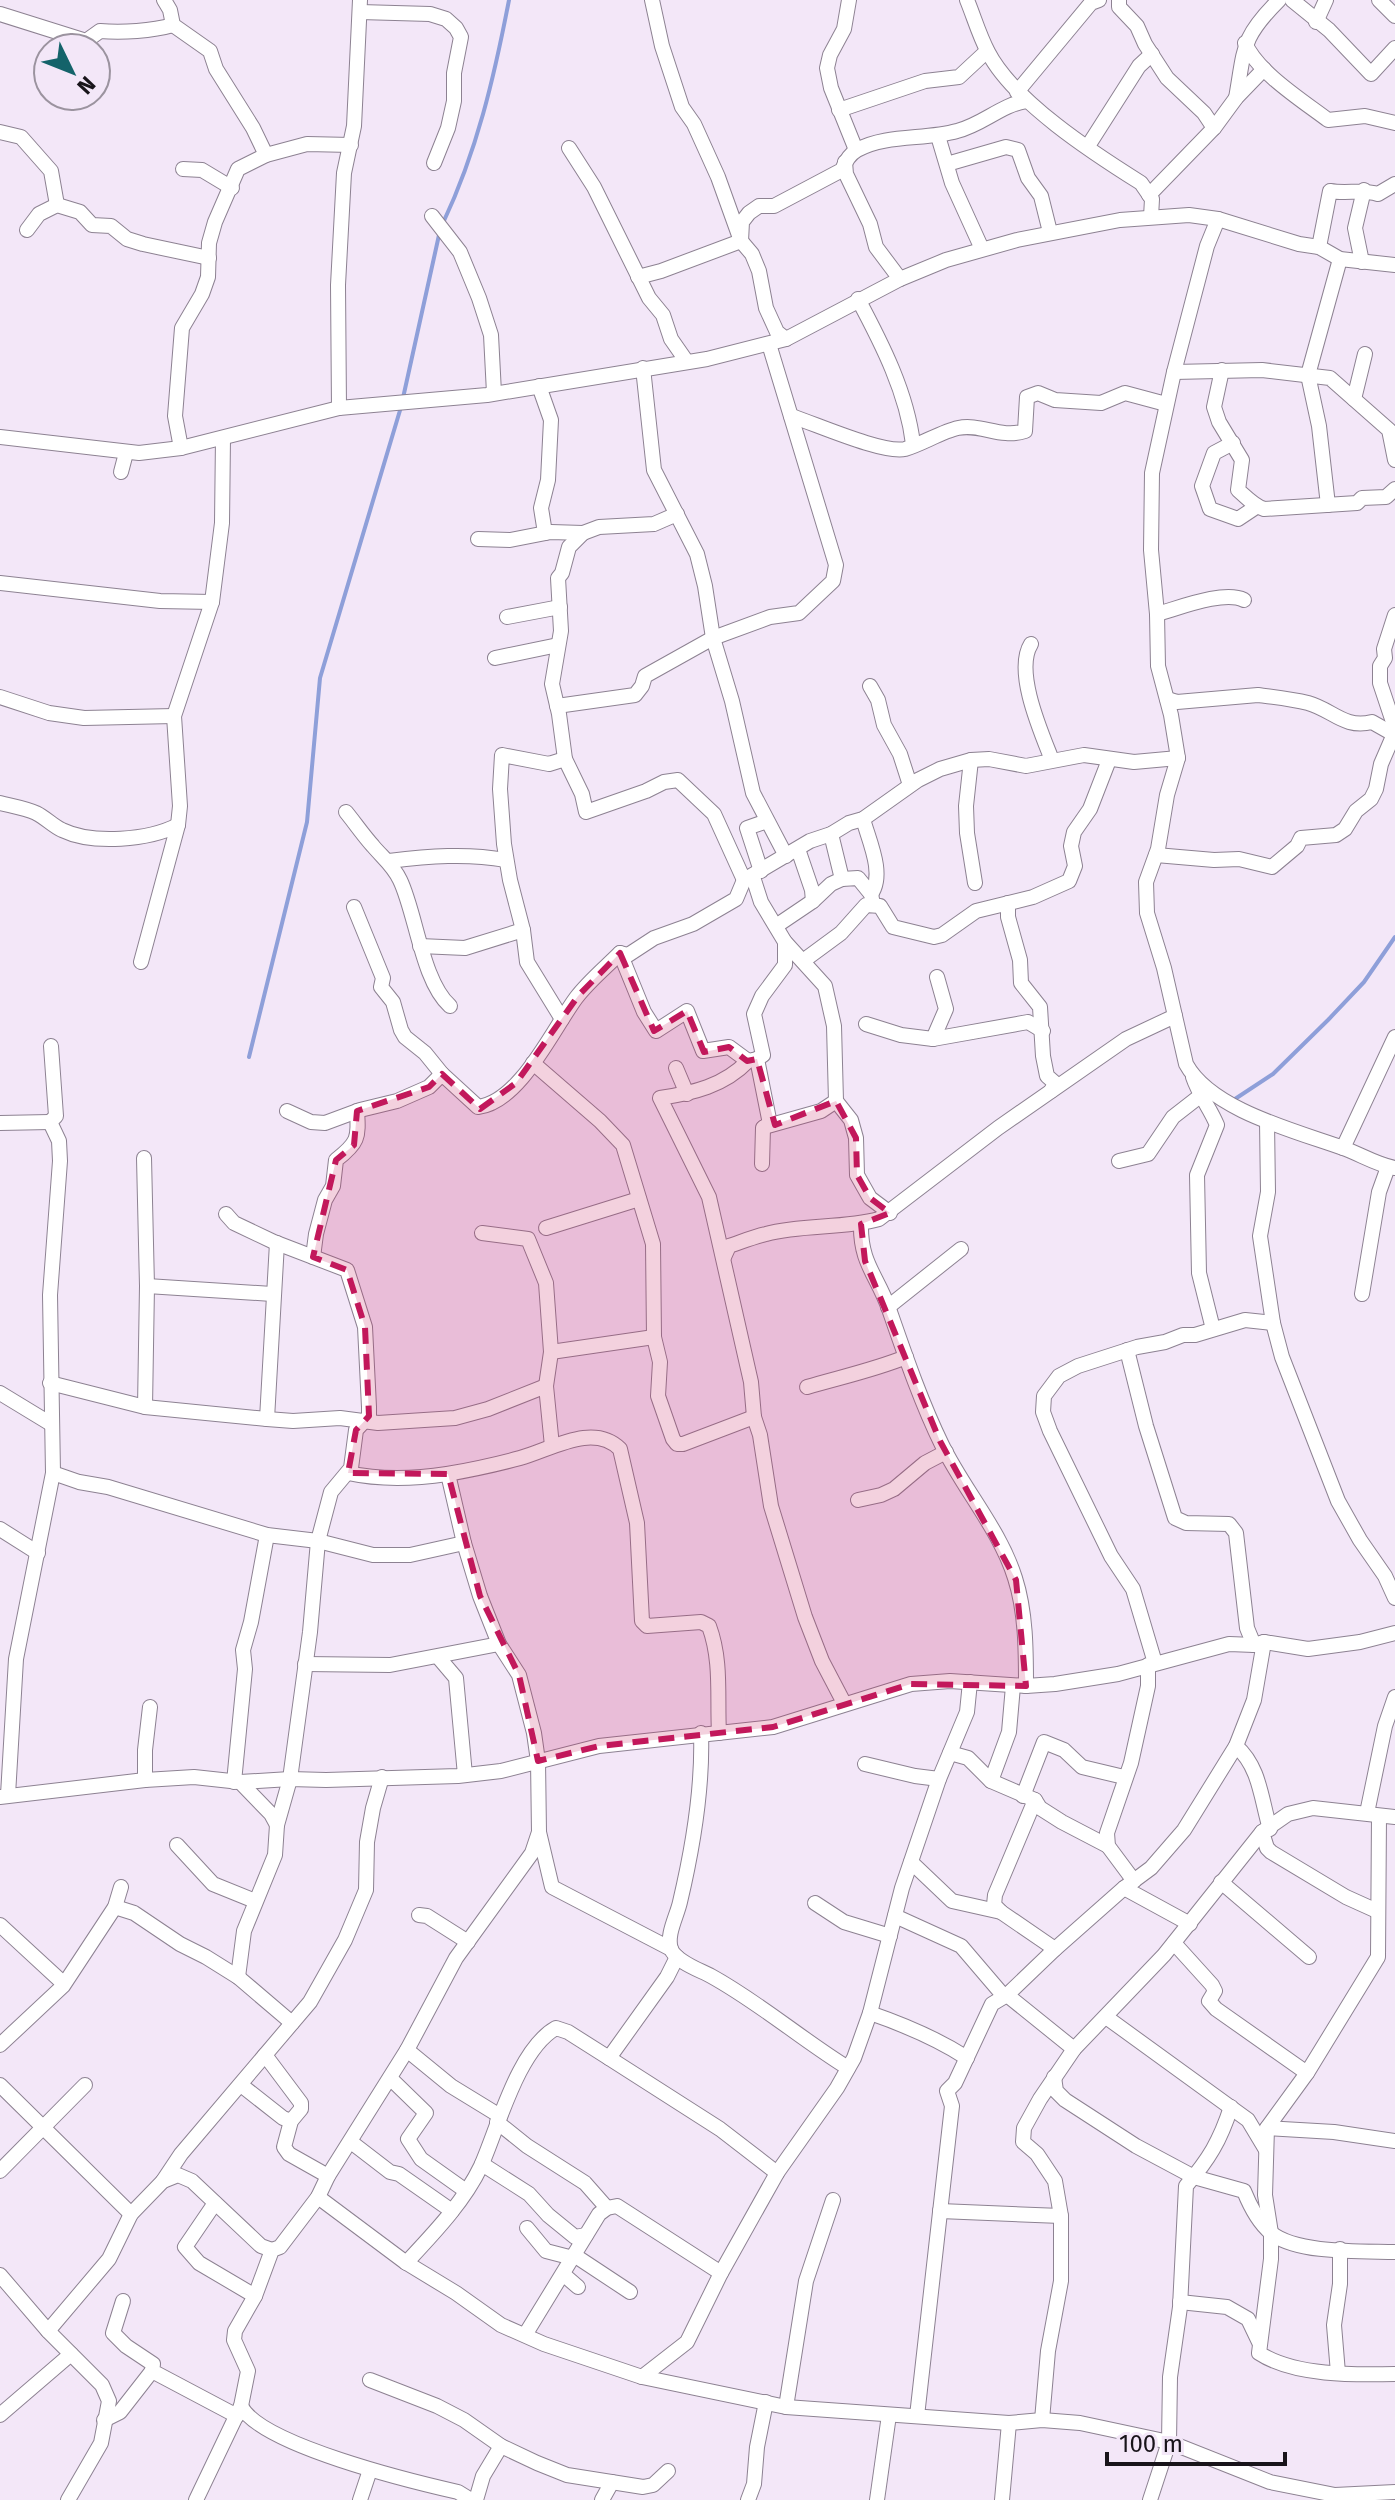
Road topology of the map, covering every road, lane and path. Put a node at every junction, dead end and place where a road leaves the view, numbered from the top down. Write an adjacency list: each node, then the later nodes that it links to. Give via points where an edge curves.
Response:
1 (164, 0): 15 (street)
2 (652, 0): 47 (street, via 682,107 718,177)
3 (849, 0): 23 (street, via 844,29 827,68)
4 (967, 0): 18 (street)
5 (1099, 0): 21 (street, via 1091,3)
6 (1119, 0): 19 (street)
7 (1279, 0): 16 (street)
8 (1292, 0): 14 (street)
9 (1326, 0): 14 (street)
10 (1379, 0): 13 (street)
11 (360, 6): 28 (street); 34 (street, via 430,14 446,19 461,37 454,101)
12 (0, 14): 15 (street, via 86,41 100,31 120,34)
13 (1395, 16)
14 (1316, 22): 17 (street, via 1371,74)
15 (173, 25): 32 (street, via 210,51)
16 (1245, 43): 20 (street); 22 (street)
17 (1395, 48)
18 (987, 51): 21 (street); 23 (street, via 959,77 925,81)
19 (1152, 54): 25 (street); 29 (street)
20 (1264, 69): 22 (street); 24 (street, via 1328,120 1365,116)
21 (1022, 96): 27 (street, via 984,120); 29 (street)
22 (1236, 98): 25 (street)
23 (839, 110): 31 (street)
24 (1395, 123)
25 (1214, 128): 40 (street)
26 (0, 132): 41 (street, via 21,137 51,171)
27 (938, 136): 31 (street); 35 (street)
28 (351, 145): 32 (street, via 307,144); 69 (street, via 344,173 338,285)
29 (1088, 146): 40 (street, via 1141,183)
30 (569, 148): 54 (street)
31 (856, 150): 33 (street)
32 (266, 155): 38 (street, via 238,169)
33 (845, 162): 47 (street, via 842,170 774,206 759,206 749,213 742,222); 55 (street, via 876,247)
34 (434, 163)
35 (947, 164): 46 (street, via 1006,147 1018,150 1041,196); 49 (street)
36 (183, 169): 38 (street, via 202,170)
37 (1395, 184): 39 (street, via 1378,194)
38 (232, 188): 50 (street, via 215,222)
39 (1364, 190): 48 (street, via 1330,191); 52 (street, via 1355,228)
40 (1149, 195): 43 (street)
41 (57, 205): 45 (street, via 39,214); 50 (street, via 80,212 92,225 111,226 127,239)
42 (432, 216): 66 (street, via 460,252 479,298 491,335)
43 (1151, 217): 44 (street); 46 (street)
44 (1218, 219): 48 (street); 63 (street)
45 (27, 230)
46 (1050, 232): 49 (street)
47 (741, 241): 54 (street); 57 (street, via 759,271 777,332)
48 (1319, 247): 51 (street)
49 (982, 249): 55 (street)
50 (209, 258): 76 (street, via 205,285 182,328 175,416)
51 (1340, 259): 52 (street); 64 (street)
52 (1362, 262): 53 (street)
53 (1395, 265)
54 (638, 277): 60 (street)
55 (900, 279): 56 (street)
56 (858, 299): 57 (street); 75 (street, via 883,347)
57 (786, 339): 58 (street)
58 (769, 344): 60 (street); 70 (street)
59 (1365, 354): 67 (street)
60 (687, 362): 61 (street)
61 (643, 368): 65 (street); 83 (street, via 654,470)
62 (1222, 370): 63 (street); 64 (street); 74 (street, via 1214,407)
63 (1174, 372): 68 (street)
64 (1308, 375): 67 (street, via 1330,378); 81 (street)
65 (539, 386): 66 (street); 84 (street, via 551,420 541,508)
66 (494, 393): 69 (street)
67 (1354, 399): 71 (street)
68 (1166, 404): 75 (street, via 1125,393 1101,403 1055,400 1038,393 1027,397 1025,431 1004,435 958,428); 91 (street, via 1152,473)
69 (339, 408): 73 (street)
70 (791, 416): 75 (street, via 857,442 905,449); 94 (street, via 836,565 833,581 799,613 770,617)
71 (1392, 428): 78 (street)
72 (0, 437): 77 (street)
73 (223, 438): 76 (street); 89 (street, via 222,523)
74 (1233, 443): 82 (street, via 1242,460 1238,490); 82 (street, via 1214,453 1202,486 1210,509 1238,519)
75 (913, 444)
76 (181, 448): 77 (street)
77 (126, 453): 79 (street)
78 (1395, 460)
79 (121, 472)
80 (1395, 489): 81 (street, via 1386,497)
81 (1328, 505): 82 (street)
82 (1256, 507)
83 (677, 514): 85 (street, via 654,524); 94 (street, via 697,554)
84 (545, 533): 85 (street); 86 (street)
85 (583, 533): 90 (street, via 569,547 558,578)
86 (478, 539)
87 (0, 583): 89 (street)
88 (1244, 600): 91 (street, via 1224,597)
89 (212, 602): 103 (street)
90 (560, 607): 93 (street); 96 (street)
91 (1157, 614): 101 (street, via 1158,666)
92 (1395, 615): 98 (street, via 1386,639)
93 (507, 617)
94 (713, 638): 102 (street, via 645,676 635,695); 114 (street, via 753,793)
95 (1031, 644): 108 (street, via 1025,657 1028,685)
96 (558, 645): 97 (street); 102 (street, via 552,684)
97 (495, 658)
98 (1390, 661): 104 (street, via 1380,666 1380,683)
99 (870, 686): 110 (street)
100 (0, 697): 103 (street, via 84,718)
101 (1167, 699): 104 (street, via 1270,696 1308,703 1349,724 1372,722); 105 (street)
102 (557, 706): 106 (street)
103 (174, 716): 115 (street)
104 (1394, 734): 118 (street, via 1371,799 1336,835 1301,838 1272,867 1239,859)
105 (1178, 758): 109 (street); 118 (street)
106 (565, 759): 119 (street, via 549,764 502,755); 121 (street, via 586,812 678,780 714,814)
107 (971, 760): 108 (street, via 1026,766); 110 (street); 123 (street, via 966,806)
108 (1052, 760): 109 (street, via 1084,755)
109 (1109, 760): 126 (street, via 1090,809 1074,832 1075,866 1069,881)
110 (910, 785): 113 (street)
111 (0, 803): 115 (street, via 35,813 80,836 143,836)
112 (346, 812): 120 (street)
113 (863, 819): 116 (street); 124 (street, via 876,868)
114 (767, 821): 117 (street); 121 (street, via 747,828)
115 (178, 825): 134 (street)
116 (831, 834): 117 (street); 122 (street)
117 (792, 852): 121 (street); 125 (street)
118 (1156, 855): 137 (street, via 1146,882 1147,913)
119 (506, 860): 120 (street, via 439,855); 129 (street)
120 (389, 861): 131 (street, via 401,882)
121 (753, 876): 128 (street); 132 (street, via 736,899 693,924 654,938 628,955)
122 (842, 879): 124 (street, via 858,878); 125 (street)
123 (975, 883)
124 (872, 899): 126 (street, via 893,927 934,937 976,911); 133 (street, via 841,933)
125 (813, 901): 128 (street)
126 (1008, 903): 140 (street, via 1021,983 1040,1007)
127 (354, 907): 148 (street, via 401,1030)
128 (776, 926): 130 (street)
129 (523, 930): 131 (street, via 465,948); 138 (street, via 527,962)
130 (785, 942): 133 (street); 145 (street, via 785,965 754,1014 763,1055)
131 (420, 946): 136 (street)
132 (620, 953): 138 (street); 145 (street, via 656,1031 687,1011 703,1051 729,1047)
133 (803, 961): 153 (street, via 825,986 834,1026)
134 (141, 962)
135 (937, 977): 142 (street, via 946,1009)
136 (450, 1006)
137 (1175, 1016): 149 (street); 150 (street, via 1126,1039)
138 (562, 1019): 146 (street)
139 (866, 1024): 142 (street)
140 (1043, 1031): 142 (street, via 1028,1022); 150 (street, via 1047,1076 1055,1083)
141 (1395, 1037): 144 (street)
142 (933, 1039)
143 (51, 1046): 156 (street, via 56,1116)
144 (1391, 1058): 160 (street)
145 (752, 1060): 151 (street, via 736,1074); 159 (street, via 770,1114 770,1124)
146 (533, 1063): 148 (street, via 500,1098 478,1107); 165 (street, via 623,1145)
147 (676, 1068): 151 (street)
148 (442, 1074): 155 (street, via 429,1087 397,1101)
149 (1193, 1077): 152 (street); 157 (street)
150 (1051, 1091): 166 (street)
151 (687, 1094): 174 (street, via 660,1098 709,1197)
152 (1200, 1096): 162 (street, via 1173,1117 1148,1154); 180 (street, via 1217,1125 1197,1175 1199,1273)
153 (836, 1101): 159 (street, via 821,1111); 166 (street, via 851,1120 857,1175 870,1198)
154 (287, 1111): 155 (street, via 325,1123)
155 (357, 1111): 173 (street, via 358,1132 354,1145 336,1160)
156 (50, 1122): 158 (street); 185 (street, via 60,1161)
157 (1267, 1122): 160 (street); 179 (street, via 1268,1192 1260,1236)
158 (0, 1123)
159 (763, 1128): 163 (street)
160 (1343, 1148): 164 (street)
161 (144, 1158): 175 (street)
162 (1119, 1161)
163 (762, 1164)
164 (1391, 1168): 177 (street, via 1379,1192)
165 (639, 1199): 169 (street); 181 (street, via 653,1244)
166 (890, 1213): 168 (street)
167 (226, 1214): 171 (street)
168 (861, 1224): 174 (street, via 766,1234 729,1246); 178 (street, via 865,1261)
169 (546, 1228)
170 (482, 1233): 183 (street, via 528,1239 546,1283)
171 (277, 1243): 173 (street); 176 (street)
172 (961, 1249): 178 (street)
173 (313, 1257): 192 (street, via 347,1270 365,1327 369,1416)
174 (724, 1257): 190 (street)
175 (147, 1286): 176 (street); 189 (street)
176 (272, 1294): 191 (street)
177 (1362, 1294)
178 (888, 1307): 184 (street)
179 (1273, 1323): 180 (street, via 1245,1320); 205 (street, via 1338,1501)
180 (1213, 1329): 182 (street)
181 (654, 1337): 183 (street); 190 (street, via 660,1362 658,1396 677,1444)
182 (1127, 1350): 207 (street, via 1175,1518 1229,1524 1236,1533 1247,1628); 213 (street, via 1059,1376 1044,1396 1043,1412 1111,1556 1133,1589)
183 (551, 1352): 186 (street)
184 (906, 1357): 187 (street); 195 (street)
185 (50, 1383): 189 (street); 193 (street)
186 (546, 1386): 192 (street, via 455,1418); 194 (street)
187 (807, 1387)
188 (0, 1393): 193 (street)
189 (145, 1407): 191 (street)
190 (754, 1417): 217 (street, via 771,1506 805,1617)
191 (267, 1419): 192 (street)
192 (363, 1421): 197 (street, via 356,1430)
193 (51, 1424): 196 (street)
194 (552, 1446): 198 (street); 220 (street, via 603,1438 620,1449 637,1523 642,1621 656,1627 701,1622 709,1626 719,1672)
195 (946, 1452): 199 (street, via 894,1489); 215 (street, via 1016,1580 1025,1633)
196 (53, 1473): 201 (street); 204 (street)
197 (348, 1473): 198 (street, via 411,1478); 202 (street, via 331,1492)
198 (448, 1474): 203 (street)
199 (858, 1500)
200 (0, 1529): 204 (street)
201 (267, 1535): 202 (street); 232 (street, via 243,1650)
202 (318, 1541): 203 (street, via 389,1557); 212 (street)
203 (464, 1543): 208 (street)
204 (38, 1553): 211 (street)
205 (1395, 1598)
206 (1395, 1633): 207 (street, via 1308,1649)
207 (1259, 1643): 213 (street, via 1229,1644); 221 (street, via 1254,1700)
208 (499, 1644): 210 (street); 223 (street, via 519,1675)
209 (0, 1652): 211 (street)
210 (439, 1658): 212 (street, via 390,1665); 225 (street, via 456,1678)
211 (16, 1659): 233 (street)
212 (305, 1664): 228 (street)
213 (1152, 1664): 215 (street, via 1078,1681); 227 (street)
214 (970, 1682): 215 (street); 217 (street, via 911,1684); 222 (street, via 967,1712)
215 (1020, 1686): 231 (street)
216 (1395, 1697): 235 (street, via 1385,1726)
217 (844, 1703): 220 (street, via 773,1727)
218 (150, 1707): 230 (street)
219 (701, 1733): 220 (street); 223 (street, via 599,1746); 259 (street, via 699,1799 671,1933)
220 (719, 1733)
221 (1236, 1746): 238 (street, via 1255,1769); 244 (street, via 1184,1830)
222 (950, 1753): 229 (street); 231 (street, via 968,1758)
223 (538, 1761): 225 (street); 239 (street)
224 (865, 1764): 229 (street)
225 (465, 1775): 226 (street)
226 (382, 1777): 228 (street); 268 (street, via 367,1842 366,1890 331,1965)
227 (1124, 1777): 234 (street, via 1082,1767 1064,1750 1044,1742); 241 (street)
228 (290, 1779): 232 (street); 237 (street)
229 (939, 1779): 242 (street)
230 (145, 1780): 232 (street, via 194,1777); 233 (street)
231 (991, 1781): 234 (street)
232 (237, 1782): 237 (street)
233 (4, 1796)
234 (1029, 1798): 241 (street); 250 (street, via 995,1895 994,1905)
235 (1373, 1814): 236 (street); 238 (street, via 1313,1808 1288,1814); 249 (street)
236 (1395, 1817)
237 (277, 1825): 246 (street, via 275,1855)
238 (1266, 1830): 243 (street); 249 (street, via 1271,1852)
239 (539, 1832): 256 (street, via 532,1853); 259 (street, via 552,1887)
240 (177, 1845): 246 (street, via 213,1884)
241 (1108, 1846): 244 (street)
242 (911, 1862): 250 (street, via 952,1901); 252 (street)
243 (1221, 1882): 253 (street); 260 (street)
244 (1129, 1884): 253 (street); 258 (street)
245 (121, 1887): 248 (street)
246 (255, 1901): 263 (street, via 240,1946)
247 (815, 1903): 255 (street, via 844,1922)
248 (115, 1907): 263 (street, via 134,1913); 264 (street)
249 (1377, 1911): 261 (street)
250 (1001, 1912): 258 (street)
251 (419, 1915): 256 (street)
252 (895, 1916): 255 (street); 265 (street, via 961,1946)
253 (1190, 1924): 257 (street)
254 (0, 1925): 264 (street)
255 (890, 1936): 266 (street)
256 (468, 1942): 271 (street)
257 (1174, 1943): 267 (street); 276 (street, via 1212,1985 1215,1991 1209,2001 1216,2009)
258 (1055, 1949): 265 (street)
259 (674, 1953): 273 (street, via 667,1977); 275 (street)
260 (1309, 1957)
261 (1378, 1957): 262 (street); 276 (street)
262 (1395, 1957)
263 (238, 1977): 268 (street)
264 (63, 1983): 269 (street)
265 (1007, 1995): 270 (street); 274 (street, via 992,2004)
266 (870, 2013): 274 (street, via 916,2029); 275 (street)
267 (1106, 2017): 270 (street); 282 (street)
268 (292, 2023): 272 (street)
269 (0, 2045)
270 (1074, 2049): 277 (street)
271 (407, 2050): 278 (street); 283 (street)
272 (265, 2055): 281 (street); 284 (street, via 301,2103)
273 (609, 2058): 283 (street, via 556,2028 527,2060); 292 (street, via 720,2129)
274 (967, 2058): 302 (street, via 947,2091 952,2106)
275 (848, 2068): 292 (street)
276 (1307, 2073): 286 (street)
277 (1054, 2077): 294 (street, via 1056,2091 1065,2100); 304 (street, via 1024,2128 1023,2142 1055,2181)
278 (390, 2078): 288 (street); 296 (street, via 426,2113 408,2139 421,2159)
279 (0, 2085): 285 (street)
280 (85, 2085): 285 (street)
281 (241, 2085): 284 (street); 295 (street)
282 (1231, 2107): 289 (street, via 1248,2120); 294 (street, via 1217,2145)
283 (498, 2119): 290 (street); 300 (street, via 527,2146 585,2183)
284 (291, 2121): 293 (street, via 284,2147)
285 (43, 2127): 291 (street); 303 (street)
286 (1267, 2128): 287 (street); 289 (street)
287 (1394, 2139)
288 (351, 2142): 293 (street); 301 (street)
289 (1266, 2150): 306 (street)
290 (482, 2164): 296 (street); 307 (street, via 529,2194 575,2237)
291 (0, 2171)
292 (777, 2173): 313 (street)
293 (328, 2176): 297 (street)
294 (1194, 2177): 306 (street, via 1244,2191); 320 (street, via 1185,2193)
295 (163, 2181): 299 (street, via 178,2175); 303 (street)
296 (466, 2191): 301 (street)
297 (318, 2197): 309 (street, via 280,2247); 312 (street)
298 (833, 2200): 331 (street, via 806,2281)
299 (215, 2203): 309 (street); 318 (street, via 185,2247 199,2263)
300 (607, 2208): 307 (street); 313 (street, via 617,2206)
301 (452, 2211): 312 (street)
302 (940, 2211): 304 (street); 335 (street)
303 (131, 2214): 321 (street, via 109,2259)
304 (1061, 2216): 337 (street, via 1061,2281)
305 (527, 2228): 311 (street, via 546,2251)
306 (1271, 2233): 308 (street, via 1290,2243); 323 (street)
307 (586, 2235): 311 (street)
308 (1340, 2249): 310 (street); 326 (street, via 1334,2325)
309 (272, 2250): 318 (street)
310 (1395, 2252)
311 (574, 2256): 314 (street); 317 (street)
312 (406, 2263): 322 (street)
313 (721, 2273): 328 (street, via 687,2342)
314 (563, 2274): 316 (street); 322 (street)
315 (0, 2275): 321 (street)
316 (578, 2287)
317 (630, 2292)
318 (255, 2296): 332 (street, via 235,2331 248,2371)
319 (123, 2301): 325 (street, via 113,2333 153,2364)
320 (1180, 2302): 323 (street, via 1227,2307 1248,2319); 339 (street, via 1170,2377)
321 (48, 2331): 324 (street)
322 (525, 2335): 328 (street)
323 (1259, 2342): 326 (street, via 1259,2353 1270,2361)
324 (71, 2354): 333 (street); 336 (street, via 102,2385 109,2401)
325 (152, 2371): 332 (street); 336 (street, via 120,2412)
326 (1338, 2373): 327 (street)
327 (1395, 2374)
328 (642, 2377): 330 (street)
329 (370, 2380): 340 (street, via 437,2406)
330 (766, 2402): 331 (street); 352 (street)
331 (786, 2407): 334 (street)
332 (239, 2411): 341 (street, via 279,2436); 348 (street)
333 (0, 2415)
334 (889, 2415): 335 (street); 353 (street)
335 (917, 2416): 338 (street)
336 (104, 2420): 347 (street, via 101,2443)
337 (1042, 2420): 338 (street); 339 (street)
338 (1009, 2423): 354 (street)
339 (1169, 2442): 345 (street, via 1270,2482); 355 (street)
340 (501, 2446): 343 (street, via 567,2475); 350 (street)
341 (370, 2470): 349 (street); 350 (street)
342 (668, 2471): 343 (street, via 643,2487)
343 (612, 2482): 351 (street)
344 (1395, 2492): 346 (street)
345 (1335, 2497): 346 (street)
346 (1357, 2498)
347 (68, 2500)
348 (196, 2500)
349 (360, 2500)
350 (473, 2500)
351 (602, 2500)
352 (748, 2500)
353 (877, 2500)
354 (1002, 2500)
355 (1150, 2500)

